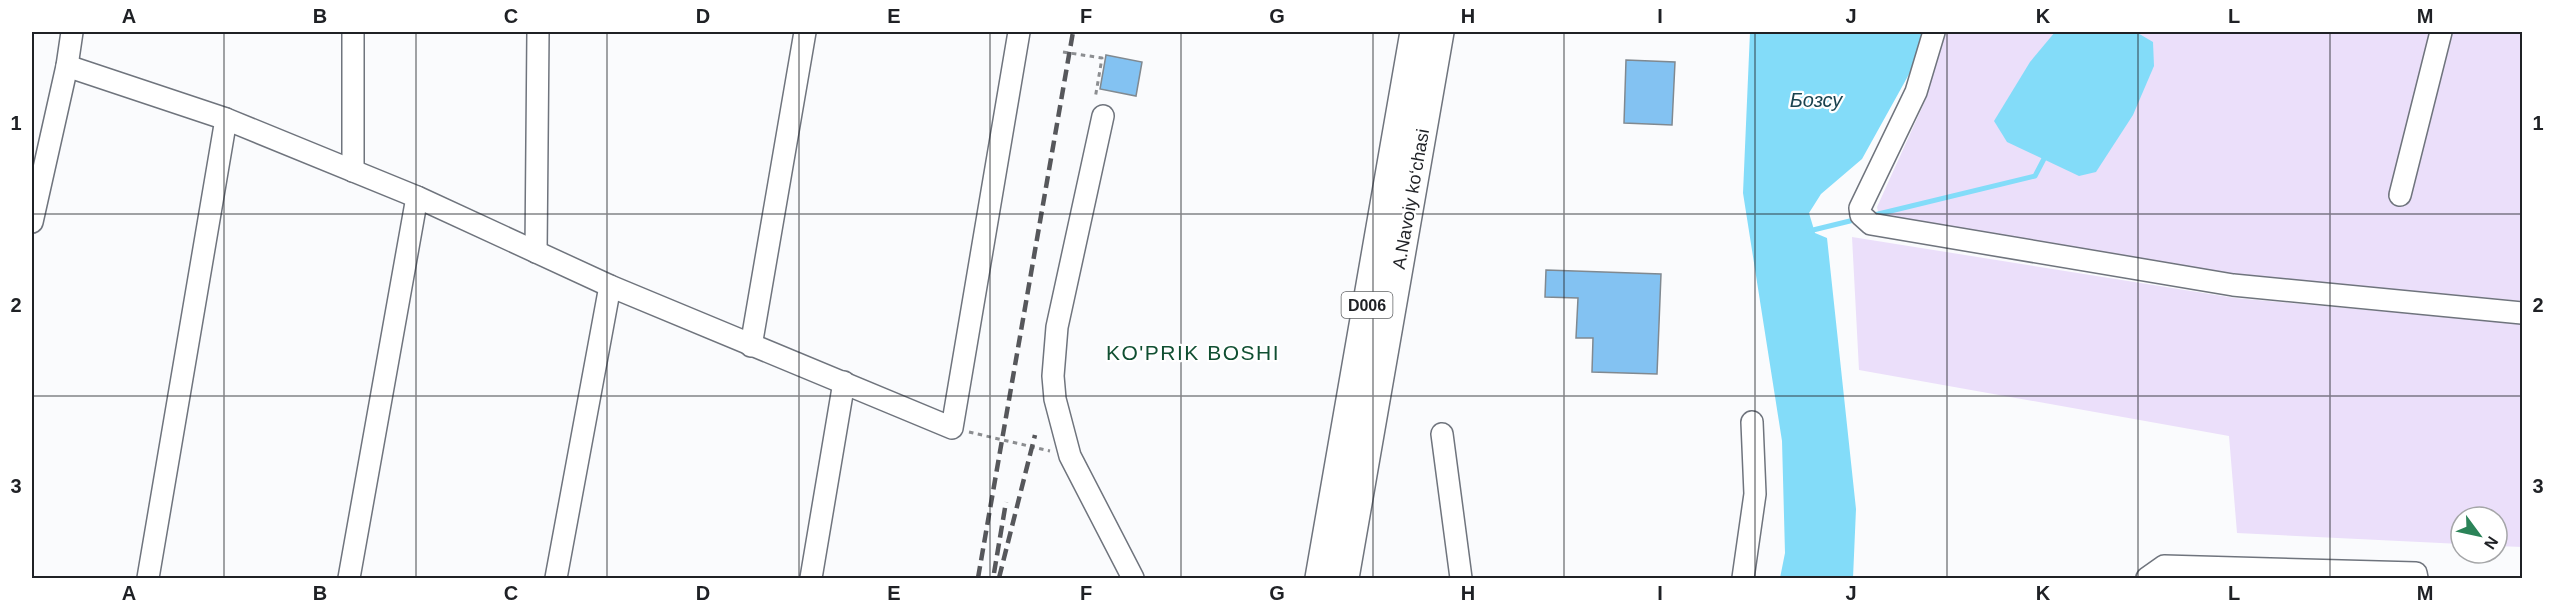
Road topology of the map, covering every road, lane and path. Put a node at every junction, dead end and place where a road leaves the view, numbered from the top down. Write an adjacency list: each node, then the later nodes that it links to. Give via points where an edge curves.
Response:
1 (72, 32): 11 (street)
2 (353, 32): 14 (street)
3 (538, 32): 18 (street)
4 (805, 32): 21 (street)
5 (1019, 32): 24 (street)
6 (1414, 32): 32 (main road, D006)
7 (1440, 32): 33 (main road, A.Navoiy ko‘chasi / D006)
8 (1934, 32): 20 (street, via 1916,92 1860,208 1870,224 2233,285)
9 (2441, 32): 15 (street)
10 (1063, 52): 12 (path, via 1102,58 1093,115)
11 (67, 66): 13 (street); 17 (street)
12 (1103, 116): 26 (street, via 1054,351 1055,399)
13 (226, 119): 14 (street); 27 (street)
14 (353, 171): 16 (street)
15 (2400, 195)
16 (417, 197): 18 (street); 28 (street)
17 (32, 222)
18 (536, 252): 19 (street)
19 (610, 286): 21 (street); 29 (street)
20 (2523, 313)
21 (751, 346): 22 (street)
22 (844, 382): 24 (street); 30 (street)
23 (1752, 422): 35 (street, via 1755,494)
24 (951, 428): 26 (path)
25 (1442, 434): 34 (street)
26 (1070, 456): 31 (street)
27 (148, 579)
28 (349, 579)
29 (556, 579)
30 (811, 579)
31 (1133, 579)
32 (1319, 579)
33 (1345, 579)
34 (1461, 579)
35 (1743, 579)
36 (2147, 579): 37 (street, via 2164,566 2416,573)
37 (2417, 579)

